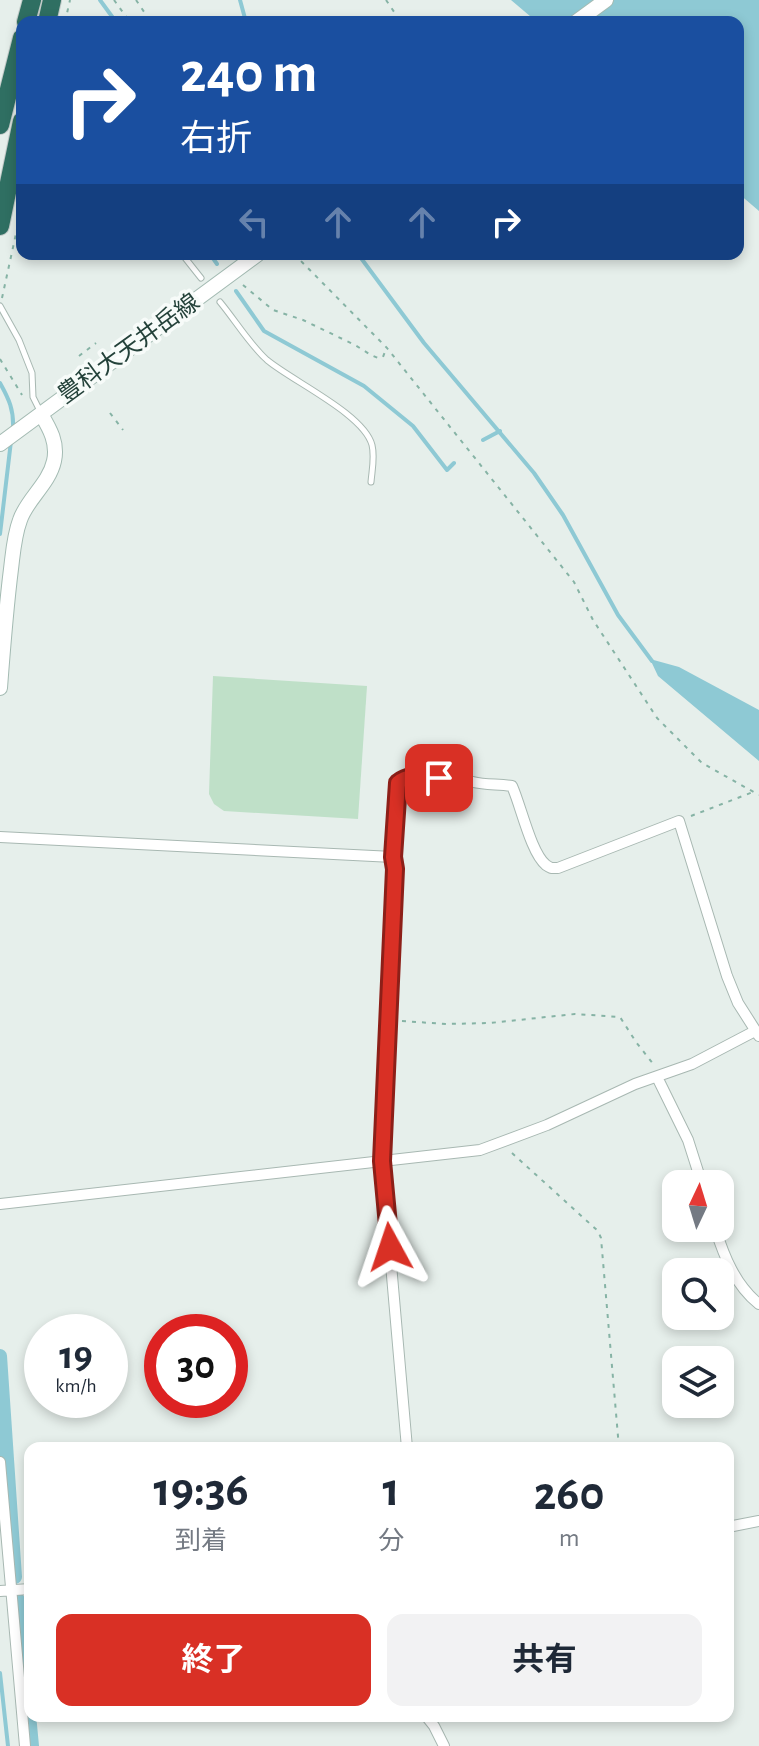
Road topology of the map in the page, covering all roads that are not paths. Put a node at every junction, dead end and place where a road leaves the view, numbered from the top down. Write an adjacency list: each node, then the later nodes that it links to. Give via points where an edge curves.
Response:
1 (606, 0): 2 (main road)
2 (584, 16)
3 (16, 62): 4 (highway)
4 (0, 125)
5 (16, 150): 6 (highway)
6 (0, 226)
7 (187, 260): 9 (lane)
8 (250, 260): 12 (main road, 豊科大天井岳線)
9 (201, 278)
10 (220, 302): 14 (lane, via 266,358 338,406 366,433 372,444)
11 (0, 306): 12 (lane, via 24,351)
12 (41, 414): 13 (main road, 豊科大天井岳線); 15 (main road, via 54,437 54,464 24,509 17,531)
13 (2, 442)
14 (371, 482)
15 (0, 688)
16 (0, 837): 17 (street)
17 (393, 857): 18 (street, via 398,783 414,776 512,786 535,849 550,868 679,821 727,976); 20 (street)
18 (757, 1034): 19 (street)
19 (657, 1077): 20 (street, via 480,1150); 21 (street)
20 (382, 1161): 22 (street); 25 (street)
21 (698, 1170)
22 (0, 1204)
23 (720, 1242): 24 (street, via 741,1285)
24 (759, 1304)
25 (406, 1442)
26 (0, 1462): 29 (street)
27 (759, 1521): 28 (street)
28 (734, 1526)
29 (5, 1591): 31 (street)
30 (431, 1722): 32 (street)
31 (25, 1746)
32 (444, 1746)

